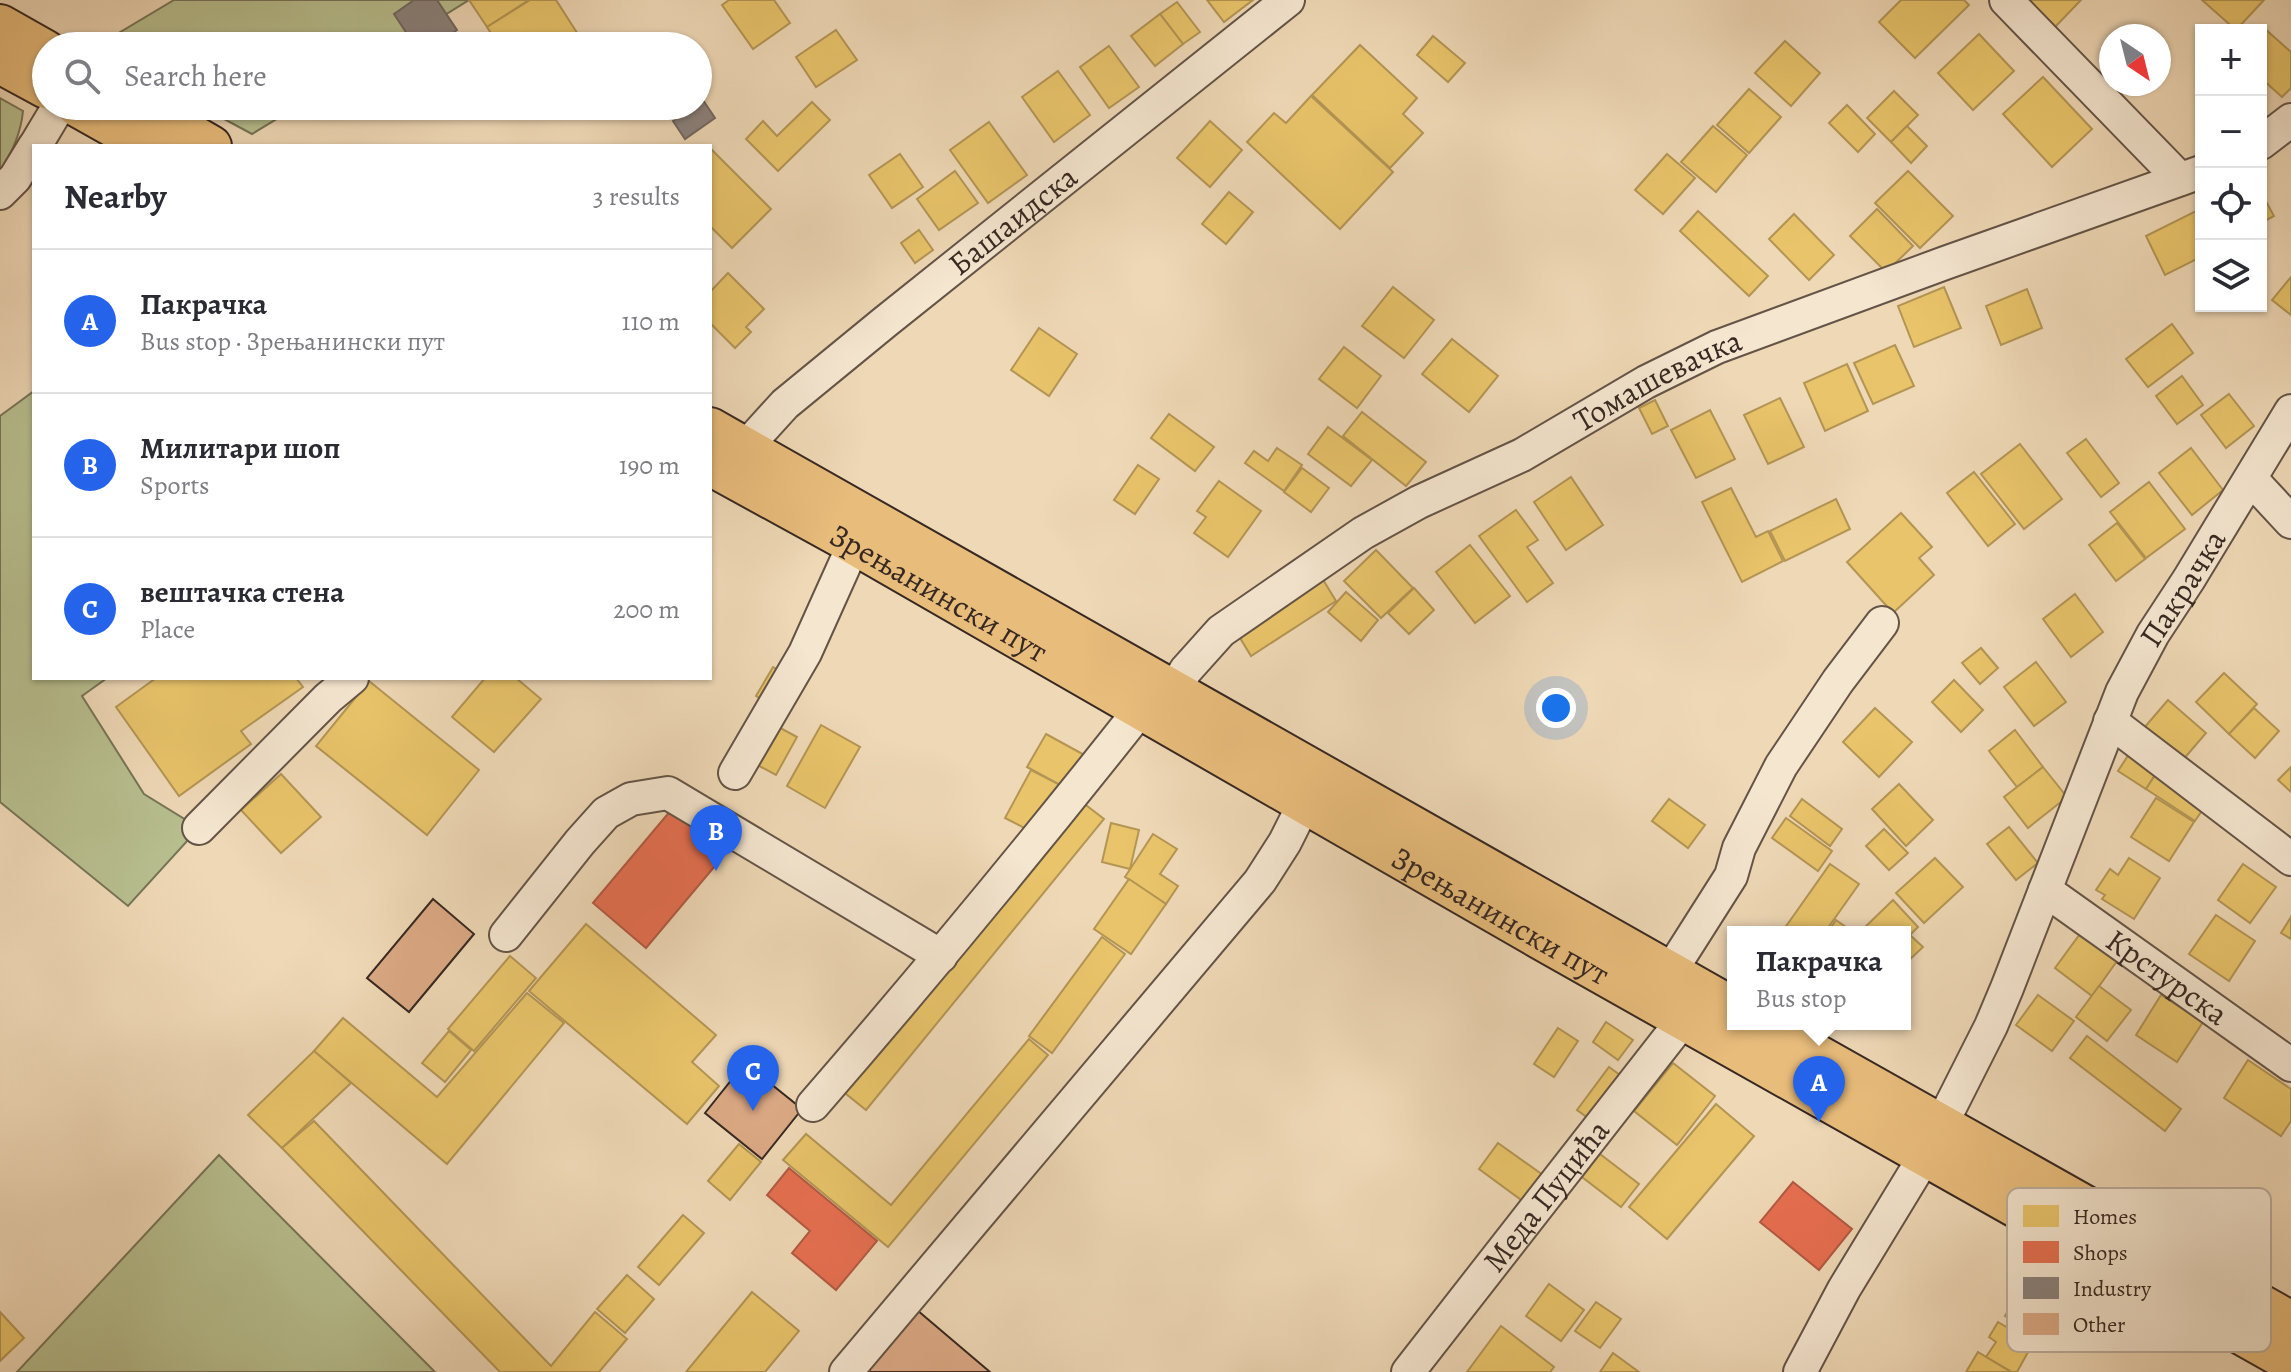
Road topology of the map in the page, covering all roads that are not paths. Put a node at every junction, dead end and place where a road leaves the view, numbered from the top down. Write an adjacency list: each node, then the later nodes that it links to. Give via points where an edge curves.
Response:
1 (1288, 0): 20 (street, Башаидска, via 885,322)
2 (2006, 0): 16 (street)
3 (0, 25): 4 (main road)
4 (32, 43)
5 (0, 63): 6 (main road)
6 (32, 80)
7 (50, 120): 12 (street)
8 (102, 120): 13 (main road)
9 (166, 120): 14 (main road)
10 (2291, 120): 11 (street)
11 (2267, 138)
12 (35, 144)
13 (144, 144)
14 (208, 144)
15 (32, 149): 17 (street)
16 (2190, 176): 26 (street, Томашевачка, via 1717,347 1646,382 1522,455 1363,533 1221,631)
17 (0, 193)
18 (2291, 411): 21 (street, Пакрачка)
19 (712, 431): 20 (main road, Зрењанински пут)
20 (727, 456): 23 (main road, Зрењанински пут); 26 (main road, Зрењанински пут)
21 (2251, 479): 22 (street); 27 (street, Пакрачка, via 2153,634)
22 (2291, 522)
23 (854, 544): 26 (main road, Зрењанински пут); 29 (street, via 805,653)
24 (1882, 623): 33 (street, via 1781,766 1739,848)
25 (350, 680): 31 (street)
26 (1156, 701): 30 (main road, Зрењанински пут); 36 (street, Томашевачка); 37 (main road, Зрењанински пут)
27 (2110, 721): 32 (street); 34 (street, Пакрачка)
28 (1809, 762): 33 (street, via 1753,860)
29 (735, 773)
30 (1304, 804): 39 (main road, Зрењанински пут); 50 (street, via 1260,881)
31 (199, 828)
32 (2291, 859)
33 (1731, 876): 37 (street)
34 (2045, 890): 41 (street, Крстурска); 43 (street, Пакрачка, via 1991,1026)
35 (506, 935): 36 (street, via 606,813 631,799 668,793)
36 (941, 956): 42 (street, Томашевачка)
37 (1670, 972): 38 (main road, Зрењанински пут)
38 (1727, 1005)
39 (1683, 1020): 43 (main road, Зрењанински пут); 51 (street, Меда Пуцића)
40 (1771, 1030): 43 (main road, Зрењанински пут)
41 (2291, 1065)
42 (813, 1105)
43 (1933, 1141): 44 (main road, Зрењанински пут); 45 (main road, Зрењанински пут); 52 (street, Пакрачка)
44 (2009, 1188)
45 (2026, 1188)
46 (2271, 1312): 47 (main road, Зрењанински пут)
47 (2291, 1322)
48 (2271, 1350): 49 (main road, Зрењанински пут)
49 (2291, 1362)
50 (846, 1372)
51 (1408, 1372)
52 (1800, 1372)

